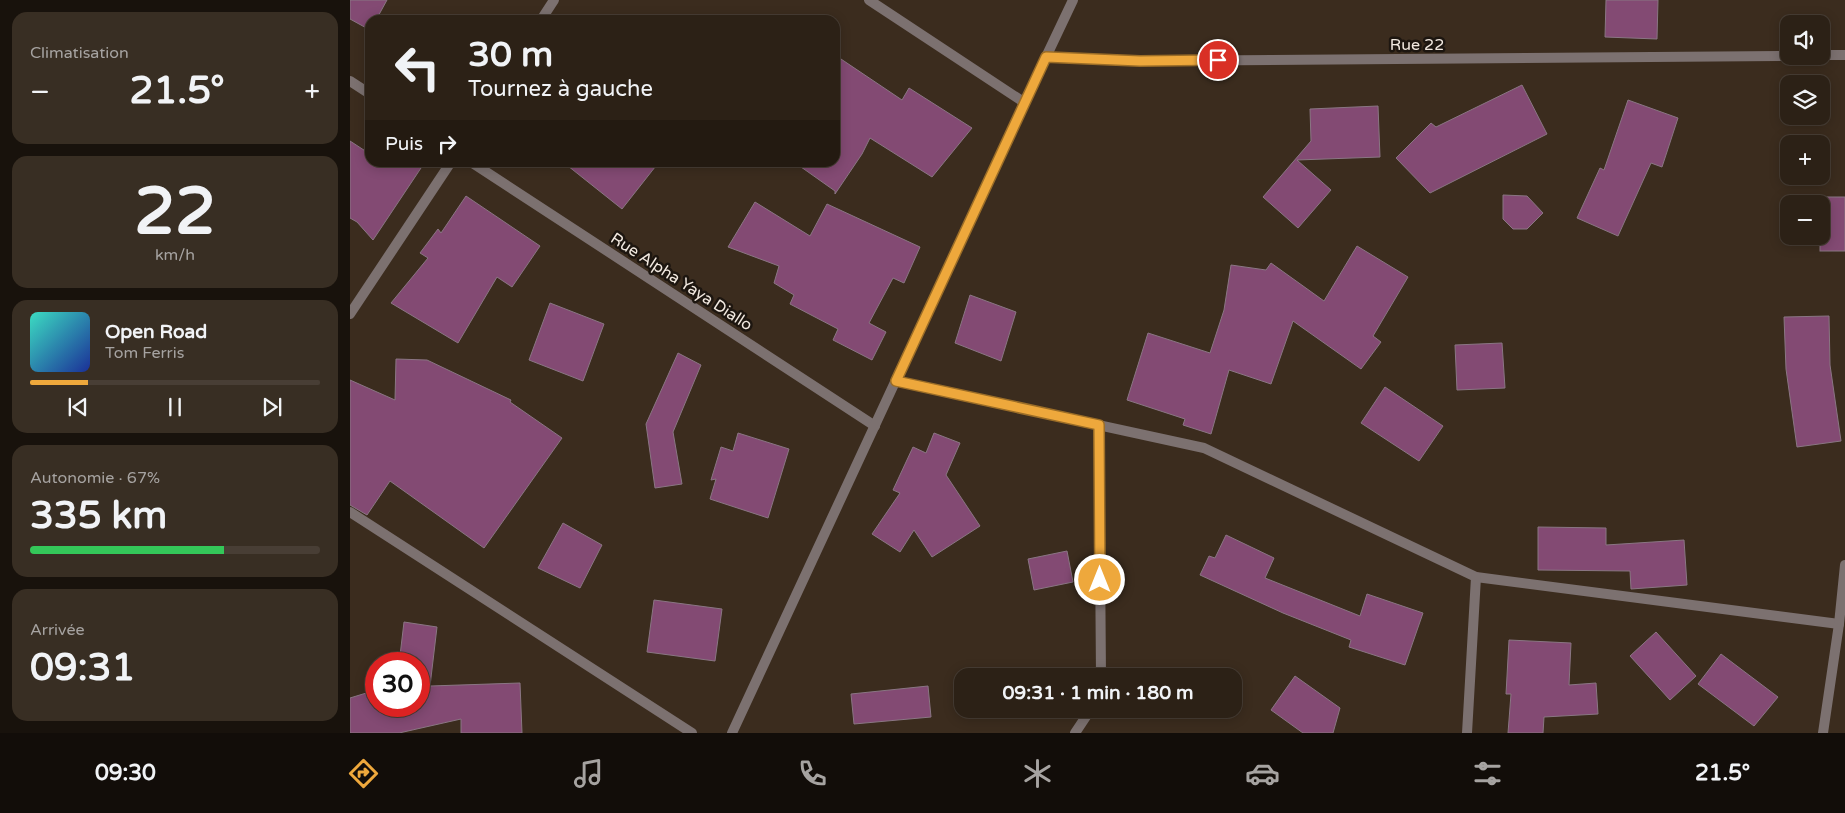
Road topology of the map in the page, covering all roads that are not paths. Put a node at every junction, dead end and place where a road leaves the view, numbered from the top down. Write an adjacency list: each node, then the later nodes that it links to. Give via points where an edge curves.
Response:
1 (554, 0): 4 (street)
2 (869, 0): 11 (street)
3 (1073, 0): 8 (street)
4 (544, 15)
5 (1830, 55): 6 (street)
6 (1845, 55)
7 (1780, 56): 8 (street, Rue 22, via 1140,61)
8 (1046, 57): 11 (street)
9 (350, 81): 10 (street)
10 (365, 91)
11 (1025, 103): 15 (street)
12 (448, 167): 14 (street)
13 (480, 167): 17 (street, Rue Alpha Yaya Diallo)
14 (350, 314)
15 (896, 381): 16 (street); 17 (street)
16 (1099, 425): 20 (street, via 1204,448); 22 (street)
17 (875, 426): 25 (street)
18 (350, 512): 24 (street)
19 (1845, 565): 21 (street)
20 (1476, 576): 21 (street); 27 (street)
21 (1839, 624): 28 (street)
22 (1101, 668)
23 (1085, 718): 26 (street)
24 (692, 733)
25 (732, 733)
26 (1075, 733)
27 (1467, 733)
28 (1823, 733)

